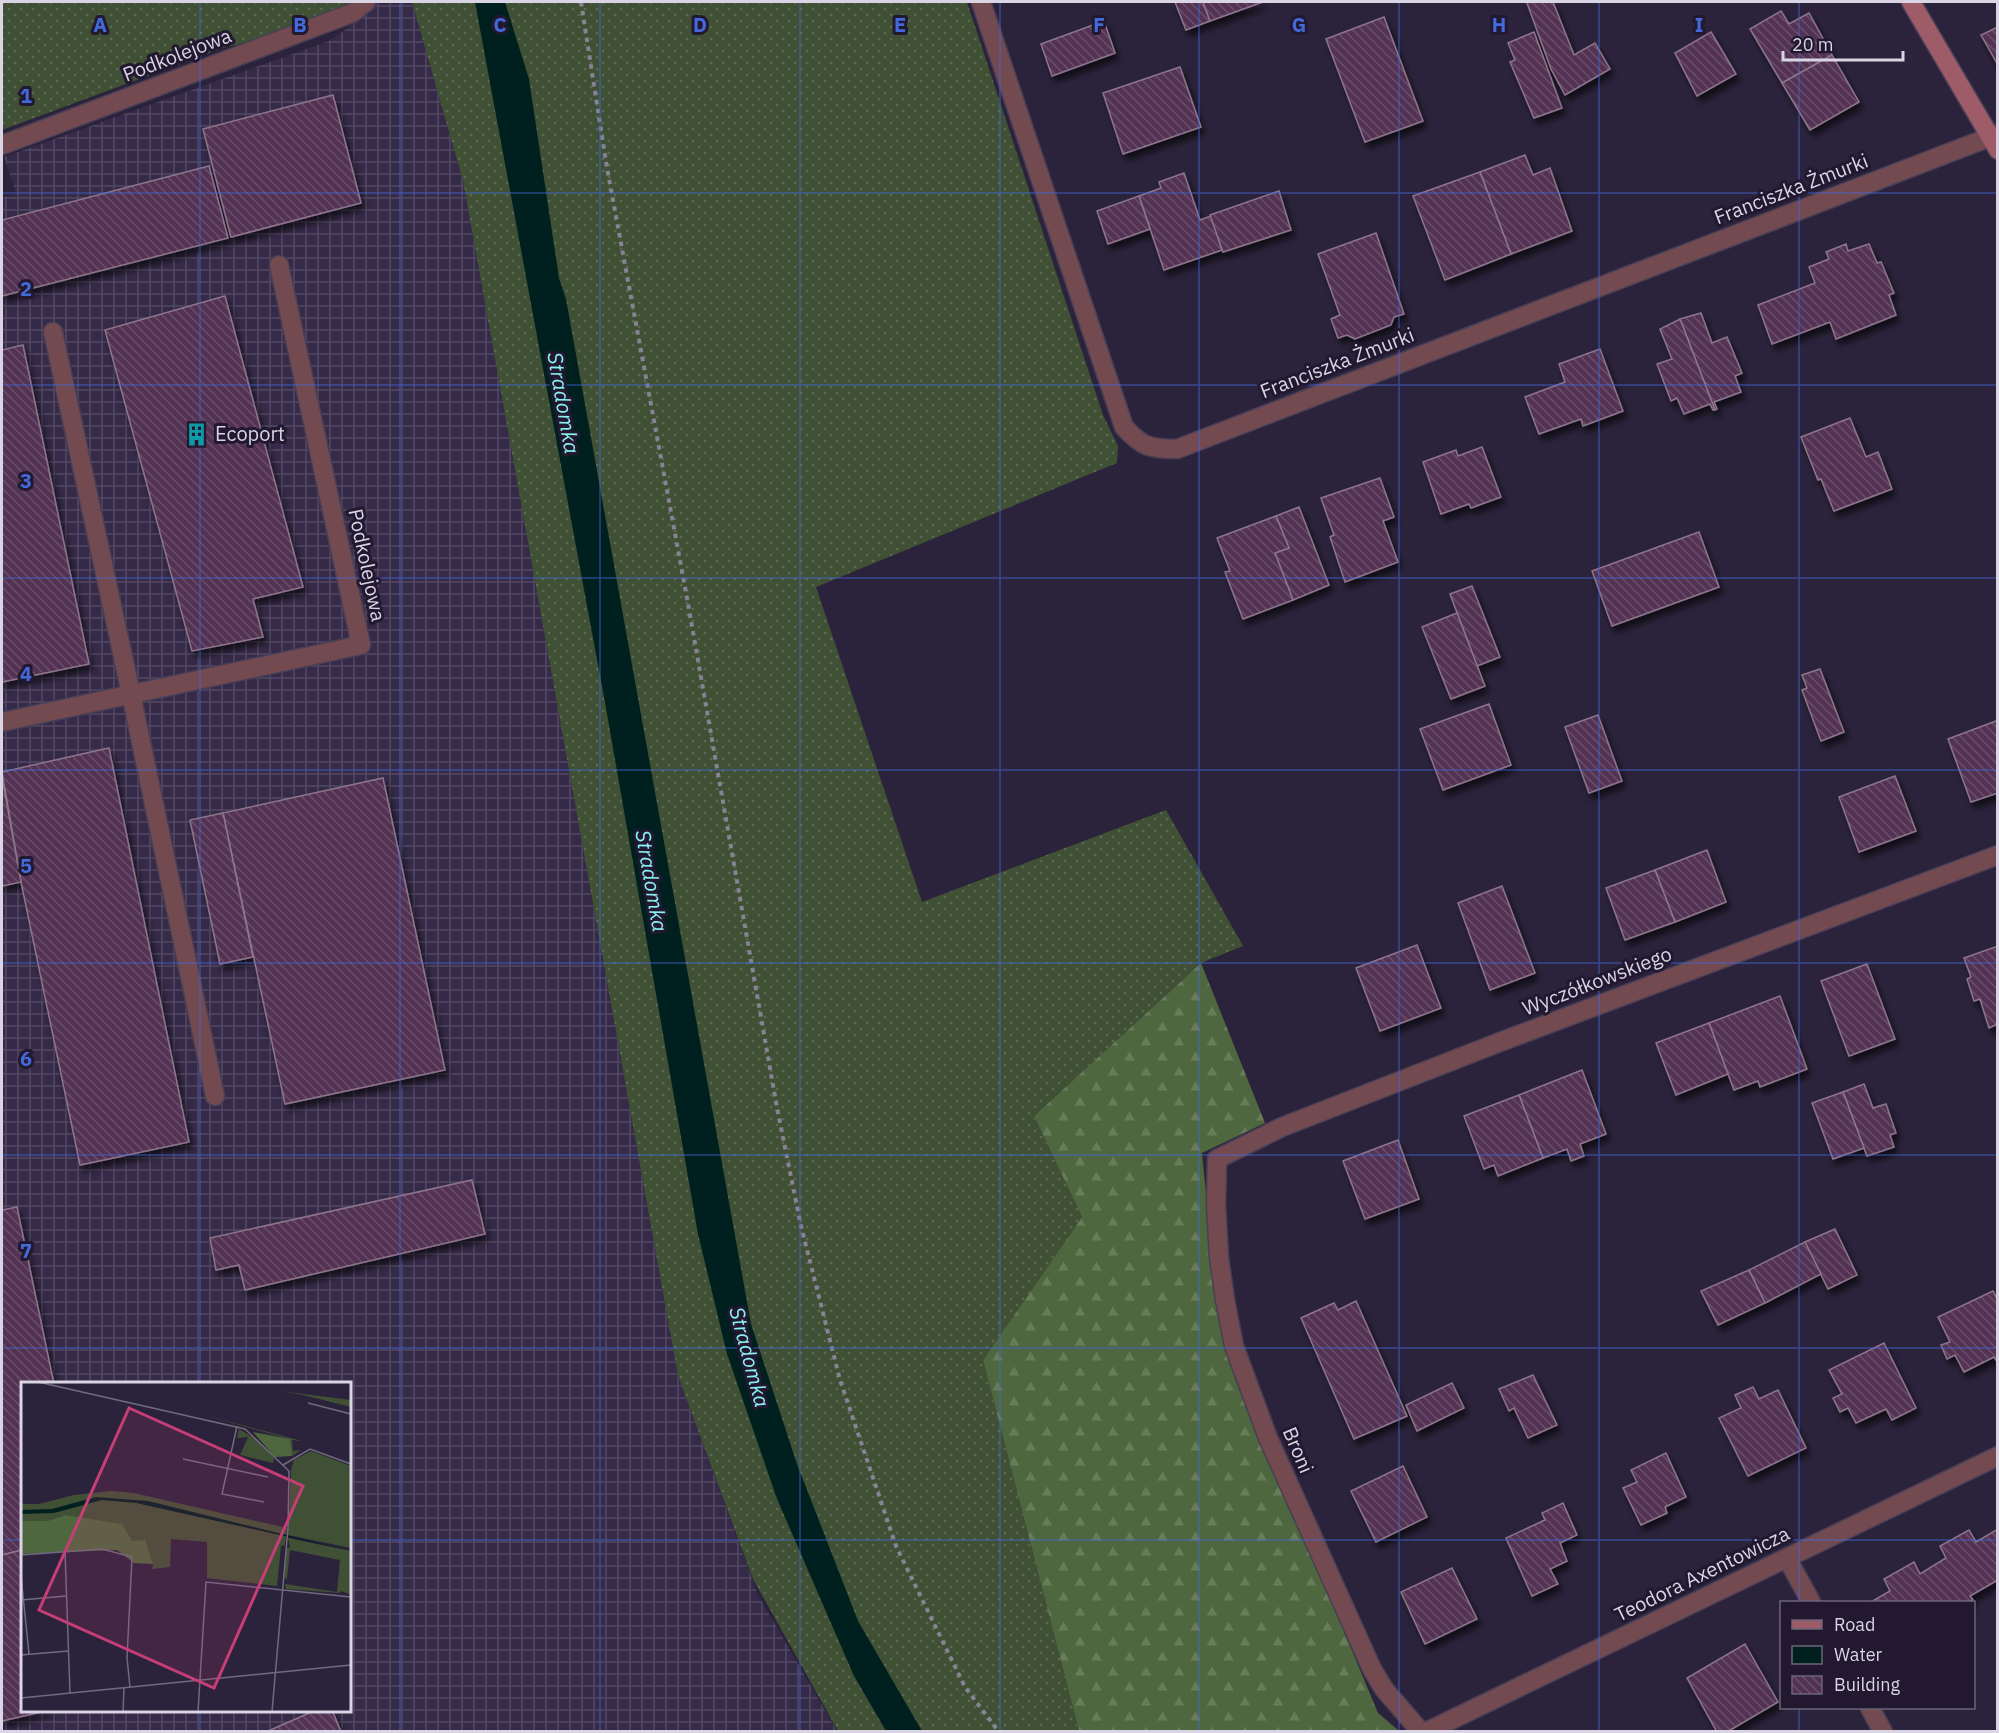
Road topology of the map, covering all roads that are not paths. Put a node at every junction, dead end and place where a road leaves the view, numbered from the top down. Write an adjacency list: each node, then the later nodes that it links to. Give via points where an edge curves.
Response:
1 (366, 2): 5 (street, Podkolejowa, via 351,13)
2 (981, 2): 4 (street, Franciszka Żmurki, via 1124,427 1135,439 1154,449 1177,449)
3 (1911, 2): 4 (street)
4 (1995, 141)
5 (2, 145)
6 (279, 265): 8 (street, Podkolejowa, via 361,645)
7 (53, 332): 8 (street)
8 (131, 694): 9 (street, Podkolejowa); 11 (street)
9 (2, 722)
10 (1998, 855): 12 (street, Wyczółkowskiego, via 1489,1046 1282,1127)
11 (215, 1096)
12 (1217, 1159): 17 (street, Broni, via 1220,1257 1234,1346 1268,1438 1372,1669 1384,1689)
13 (1998, 1456): 14 (street, Teodora Axentowicza)
14 (1787, 1558): 15 (street); 17 (street, Teodora Axentowicza)
15 (1810, 1601)
16 (1871, 1709): 18 (street)
17 (1423, 1731)
18 (1883, 1731)

